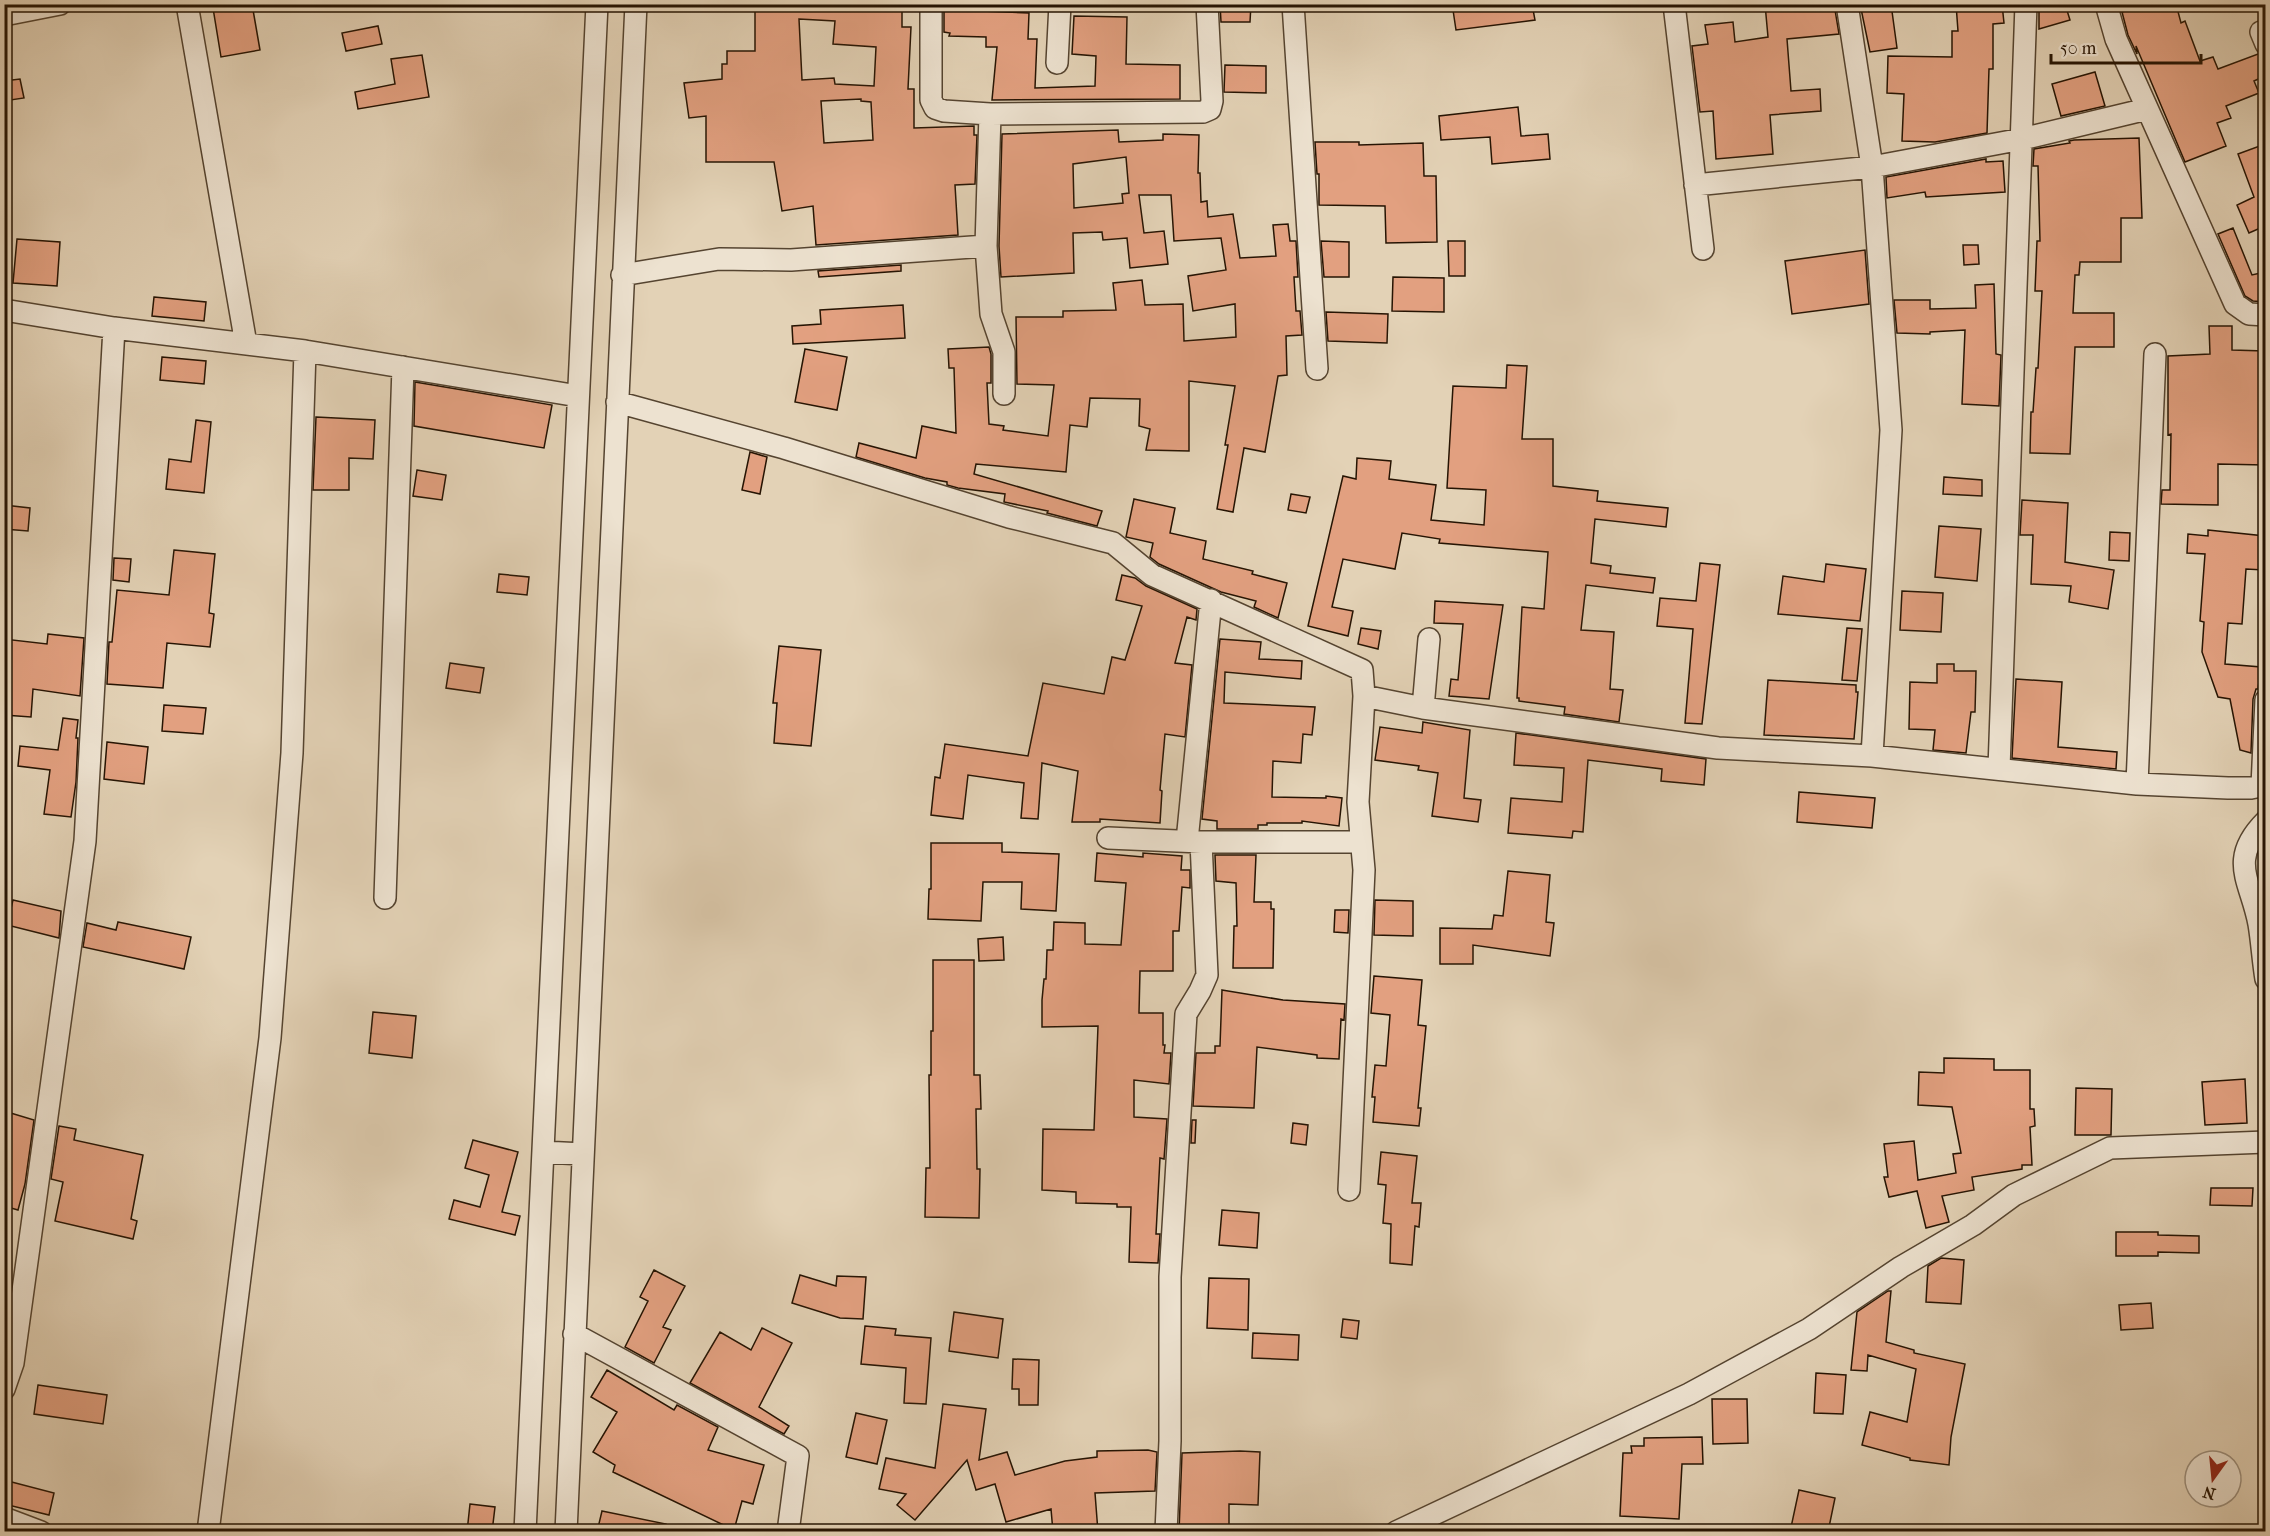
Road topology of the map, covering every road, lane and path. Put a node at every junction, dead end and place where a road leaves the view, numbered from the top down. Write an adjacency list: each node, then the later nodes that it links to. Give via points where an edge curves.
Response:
1 (60, 4): 13 (street)
2 (187, 4): 26 (street)
3 (597, 4): 32 (street)
4 (636, 4): 22 (street)
5 (931, 4): 16 (street, via 931,100 935,108)
6 (1060, 4): 14 (street)
7 (1207, 4): 16 (street, via 1210,109)
8 (1293, 4): 30 (street)
9 (1674, 4): 19 (street)
10 (1847, 4): 18 (street)
11 (2026, 4): 17 (street)
12 (2106, 4): 15 (street, via 2116,39)
13 (4, 15)
14 (1057, 63)
15 (2147, 110): 17 (street); 24 (street, via 2235,304 2249,314)
16 (990, 114): 20 (street)
17 (2022, 139): 18 (street); 40 (street)
18 (1872, 167): 19 (street); 39 (street, via 1891,430)
19 (1695, 185): 21 (street)
20 (986, 246): 22 (street, via 790,260 719,259); 31 (street, via 991,314 1004,352)
21 (1703, 249)
22 (622, 275): 33 (street)
23 (4, 310): 25 (street)
24 (2265, 315)
25 (114, 328): 26 (street); 54 (street, via 85,841 13,1363)
26 (246, 344): 27 (street)
27 (305, 351): 29 (street); 57 (street, via 292,753 271,1026)
28 (2155, 354): 41 (street)
29 (403, 367): 32 (street); 47 (street)
30 (1317, 369)
31 (1004, 394)
32 (578, 396): 50 (street)
33 (617, 402): 34 (street, via 1010,517 1113,543 1152,575); 51 (street)
34 (1210, 600): 36 (street, via 1362,670); 45 (street)
35 (1429, 639): 38 (street)
36 (1364, 696): 38 (street); 46 (street, via 1358,802)
37 (2265, 700): 42 (street)
38 (1423, 708): 39 (street, via 1718,748)
39 (1872, 756): 40 (street)
40 (1999, 770): 41 (street)
41 (2137, 784): 42 (street)
42 (2264, 786)
43 (2265, 821): 48 (street, via 2246,848 2243,866 2258,922)
44 (1108, 838): 45 (street)
45 (1194, 842): 46 (street); 61 (street, via 1207,975 1186,1014 1170,1277)
46 (1361, 842): 52 (street, via 1364,870)
47 (385, 898)
48 (2265, 979)
49 (2265, 1142): 62 (street, via 2110,1148 2014,1195 1809,1329 1689,1394)
50 (543, 1152): 51 (street); 58 (street)
51 (583, 1154): 53 (street)
52 (1349, 1190)
53 (574, 1334): 59 (street); 60 (street, via 798,1456)
54 (4, 1389)
55 (4, 1518): 56 (street)
56 (41, 1532)
57 (208, 1532)
58 (525, 1532)
59 (566, 1532)
60 (788, 1532)
61 (1166, 1532)
62 (1396, 1532)

